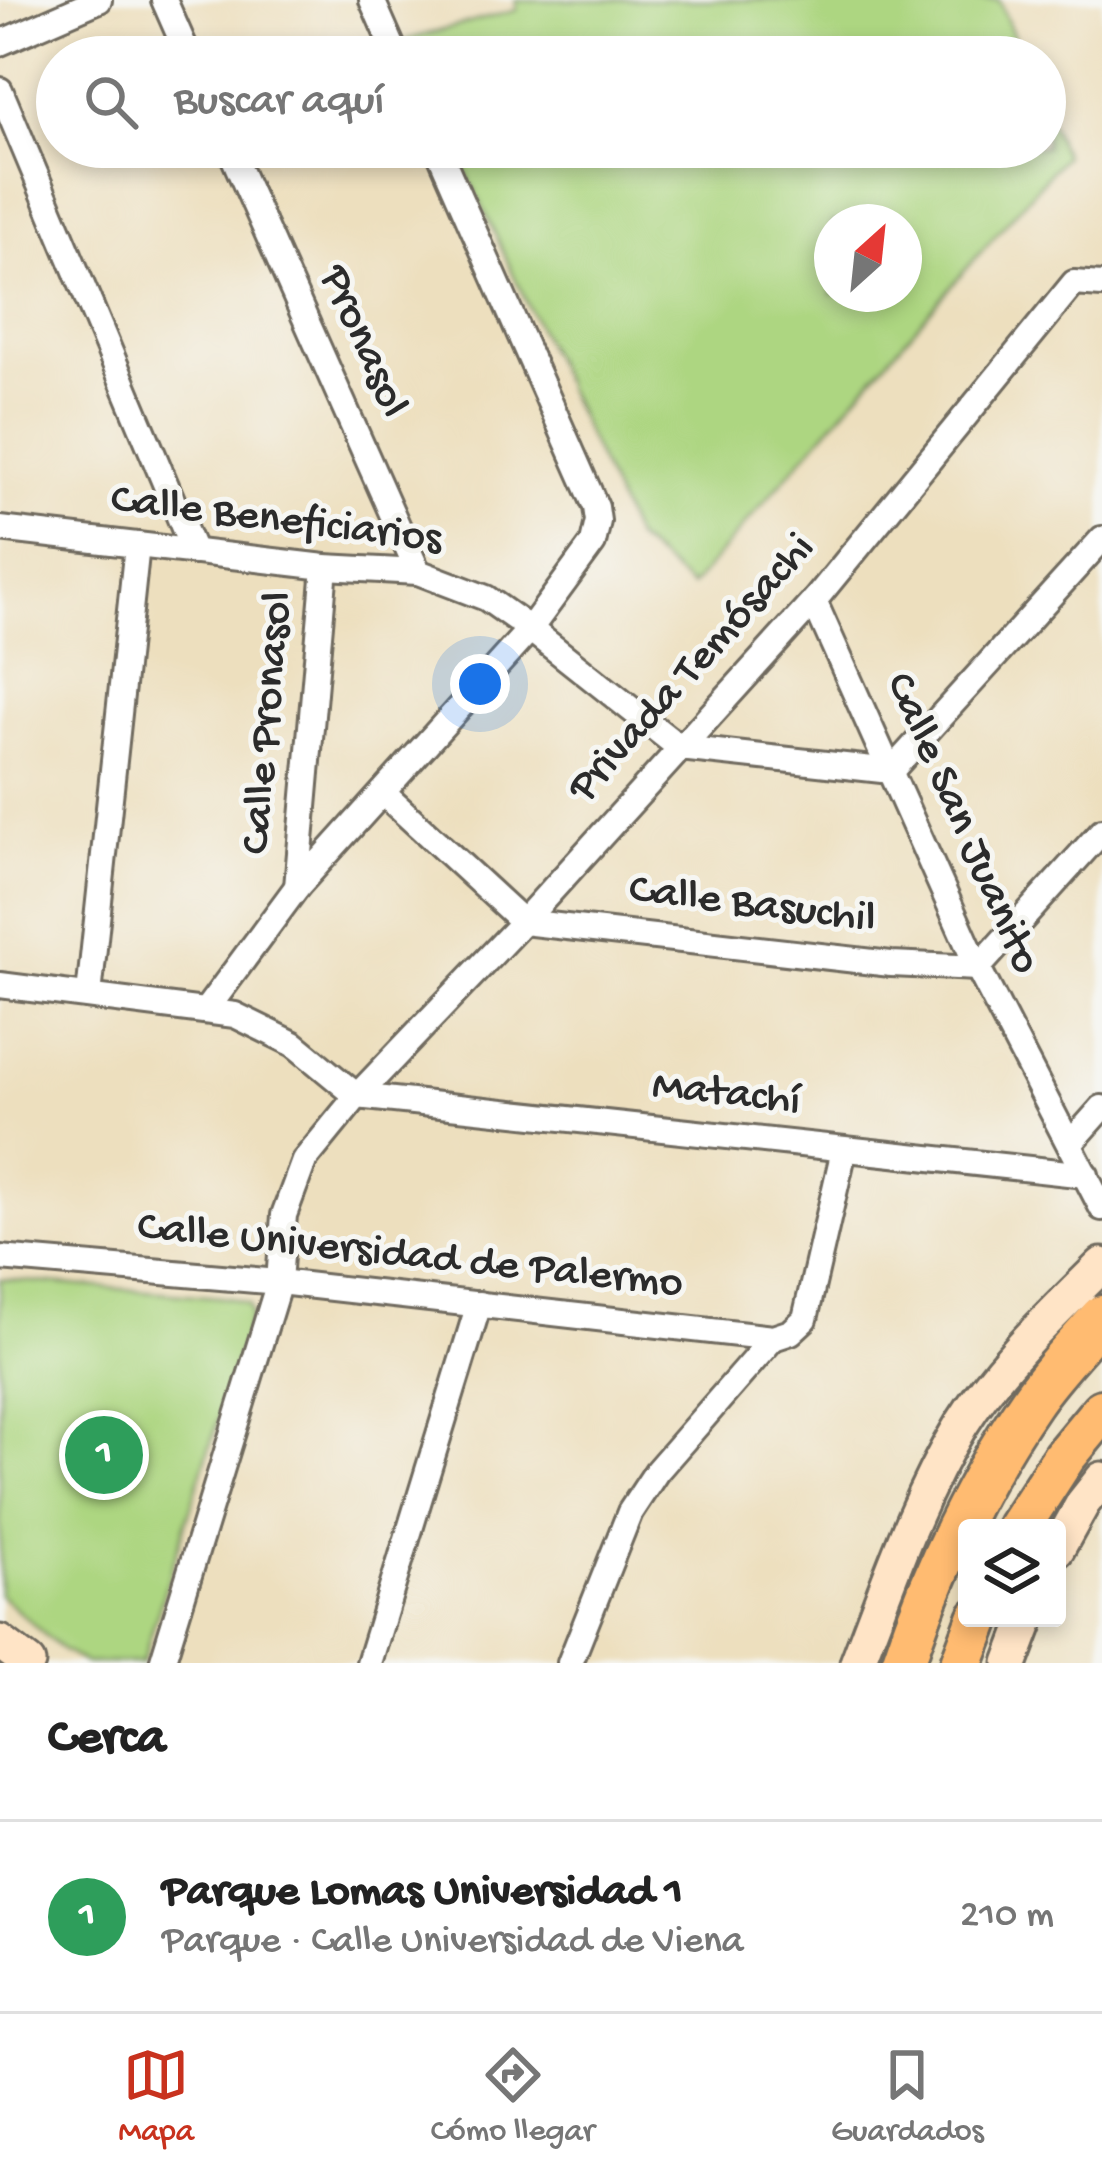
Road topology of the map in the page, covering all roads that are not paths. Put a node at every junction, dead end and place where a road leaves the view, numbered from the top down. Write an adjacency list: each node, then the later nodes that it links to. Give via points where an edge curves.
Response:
1 (99, 0): 6 (street)
2 (164, 0): 4 (street)
3 (372, 0): 5 (street)
4 (180, 36)
5 (388, 36)
6 (0, 43)
7 (0, 90): 14 (street)
8 (238, 168): 16 (street, Pronasol)
9 (446, 168): 18 (street, via 596,507 593,543)
10 (1102, 285): 17 (street, Privada Temósachi, via 1074,284)
11 (0, 529): 13 (street, Calle Beneficiarios)
12 (1102, 539): 20 (street)
13 (136, 545): 14 (street, Calle Beneficiarios); 27 (street)
14 (194, 552): 15 (street, Calle Beneficiarios)
15 (325, 567): 16 (street, Calle Beneficiarios); 23 (street, Calle Pronasol)
16 (418, 572): 18 (street, Calle Beneficiarios, via 486,598)
17 (814, 602): 19 (street, Privada Temósachi); 20 (street, Calle San Juanito)
18 (530, 629): 19 (street, Calle Beneficiarios); 21 (street)
19 (680, 748): 20 (street); 24 (street, Privada Temósachi)
20 (891, 771): 25 (street, Calle San Juanito)
21 (383, 794): 23 (street); 24 (street)
22 (1102, 831): 25 (street)
23 (298, 887): 28 (street)
24 (523, 922): 25 (street, Calle Basuchil); 29 (street, Privada Temósachi)
25 (978, 968): 31 (street, Calle San Juanito)
26 (0, 985): 27 (street)
27 (89, 995): 28 (street)
28 (206, 1010): 29 (street, via 263,1026)
29 (357, 1096): 32 (street, Matachí); 37 (street, Privada Temósachi, via 292,1185)
30 (1102, 1108): 31 (street)
31 (1070, 1144): 33 (street, Calle San Juanito)
32 (844, 1150): 33 (street, Matachí); 40 (street, via 806,1318)
33 (1086, 1175): 34 (street, Calle San Juanito)
34 (1102, 1208)
35 (0, 1258): 37 (street, Calle Universidad de Palermo)
36 (1102, 1265): 52 (main road, via 1030,1336 963,1422 921,1500)
37 (279, 1282): 38 (street, Calle Universidad de Palermo); 49 (street, Privada Temósachi)
38 (479, 1304): 40 (street, Calle Universidad de Palermo); 50 (street)
39 (1102, 1317): 53 (highway, via 1031,1400 983,1478 926,1593)
40 (773, 1338): 51 (street, via 630,1512)
41 (1102, 1411): 43 (highway)
42 (1102, 1480): 44 (main road)
43 (1024, 1519)
44 (1066, 1534)
45 (976, 1627): 54 (highway)
46 (1025, 1627): 55 (main road)
47 (0, 1642): 48 (main road)
48 (28, 1663)
49 (162, 1663)
50 (369, 1663)
51 (571, 1663)
52 (856, 1663)
53 (903, 1663)
54 (962, 1663)
55 (1012, 1663)

